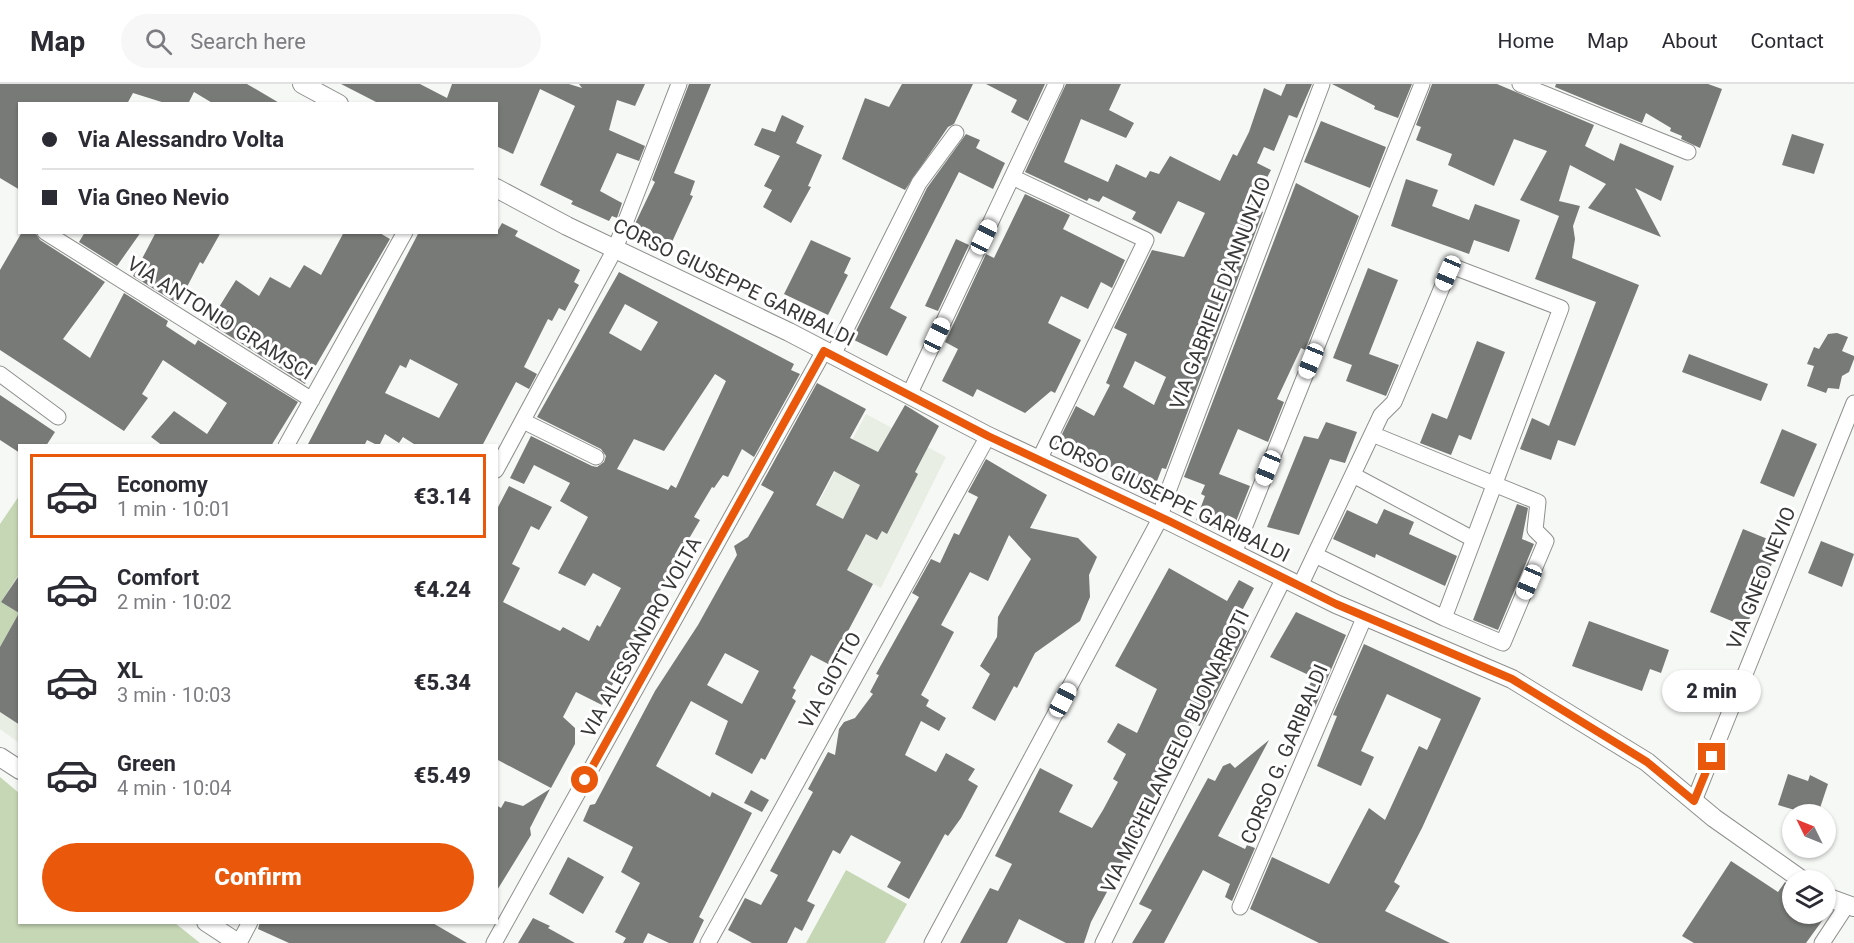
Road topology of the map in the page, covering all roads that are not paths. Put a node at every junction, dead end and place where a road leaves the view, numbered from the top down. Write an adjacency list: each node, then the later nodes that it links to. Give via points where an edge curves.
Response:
1 (302, 84): 7 (street)
2 (679, 84): 14 (street)
3 (1056, 84): 10 (street)
4 (1322, 84): 30 (street, VIA GABRIELE D'ANNUNZIO)
5 (1422, 84): 32 (street)
6 (1520, 84): 9 (street)
7 (335, 102)
8 (956, 133): 15 (street, VIA ALESSANDRO VOLTA, via 919,183)
9 (1688, 152)
10 (1012, 177): 17 (street); 26 (street, via 1146,240)
11 (498, 189): 14 (street, CORSO GIUSEPPE GARIBALDI)
12 (48, 234): 18 (street, VIA ANTONIO GRAMSCI)
13 (404, 234): 18 (street)
14 (612, 255): 15 (street, CORSO GIUSEPPE GARIBALDI); 21 (street)
15 (829, 353): 17 (street, CORSO GIUSEPPE GARIBALDI); 47 (street, VIA ALESSANDRO VOLTA)
16 (0, 374): 20 (street)
17 (909, 394): 23 (street, CORSO GIUSEPPE GARIBALDI)
18 (312, 400): 24 (street)
19 (1854, 403): 39 (street, VIA GNEO NEVIO)
20 (58, 417)
21 (523, 421): 25 (street); 27 (street)
22 (1372, 434): 28 (street, VIA MICHELANGELO BUONARROTI); 29 (street); 29 (street, VIA MICHELANGELO BUONARROTI, via 1381,415 1394,402 1448,273 1454,267 1561,308)
23 (988, 436): 26 (street, CORSO GIUSEPPE GARIBALDI); 48 (street, VIA GIOTTO)
24 (287, 444)
25 (596, 457)
26 (1039, 460): 30 (street, CORSO GIUSEPPE GARIBALDI)
27 (498, 466)
28 (1353, 475): 31 (street); 33 (street, VIA MICHELANGELO BUONARROTI)
29 (1495, 483): 31 (street); 36 (street, via 1538,502 1535,530 1546,541 1503,643)
30 (1161, 517): 32 (street, CORSO GIUSEPPE GARIBALDI); 49 (street, VIA GABRIELE D'ANNUNZIO)
31 (1473, 539): 36 (street)
32 (1234, 554): 34 (street, CORSO GIUSEPPE GARIBALDI)
33 (1315, 555): 34 (street, VIA MICHELANGELO BUONARROTI); 36 (street)
34 (1292, 582): 35 (street, CORSO GIUSEPPE GARIBALDI); 50 (street, VIA MICHELANGELO BUONARROTI)
35 (1365, 616): 39 (street, CORSO GIUSEPPE GARIBALDI, via 1512,679 1647,762); 43 (street, CORSO G. GARIBALDI)
36 (1444, 618)
37 (0, 757): 38 (street)
38 (18, 769)
39 (1694, 801): 40 (street, CORSO GIUSEPPE GARIBALDI)
40 (1788, 870)
41 (1836, 901): 42 (street)
42 (1851, 906): 51 (street)
43 (1240, 908)
44 (209, 924): 46 (street)
45 (249, 924): 46 (street)
46 (238, 943)
47 (494, 943)
48 (708, 943)
49 (933, 943)
50 (1103, 943)
51 (1822, 943)

